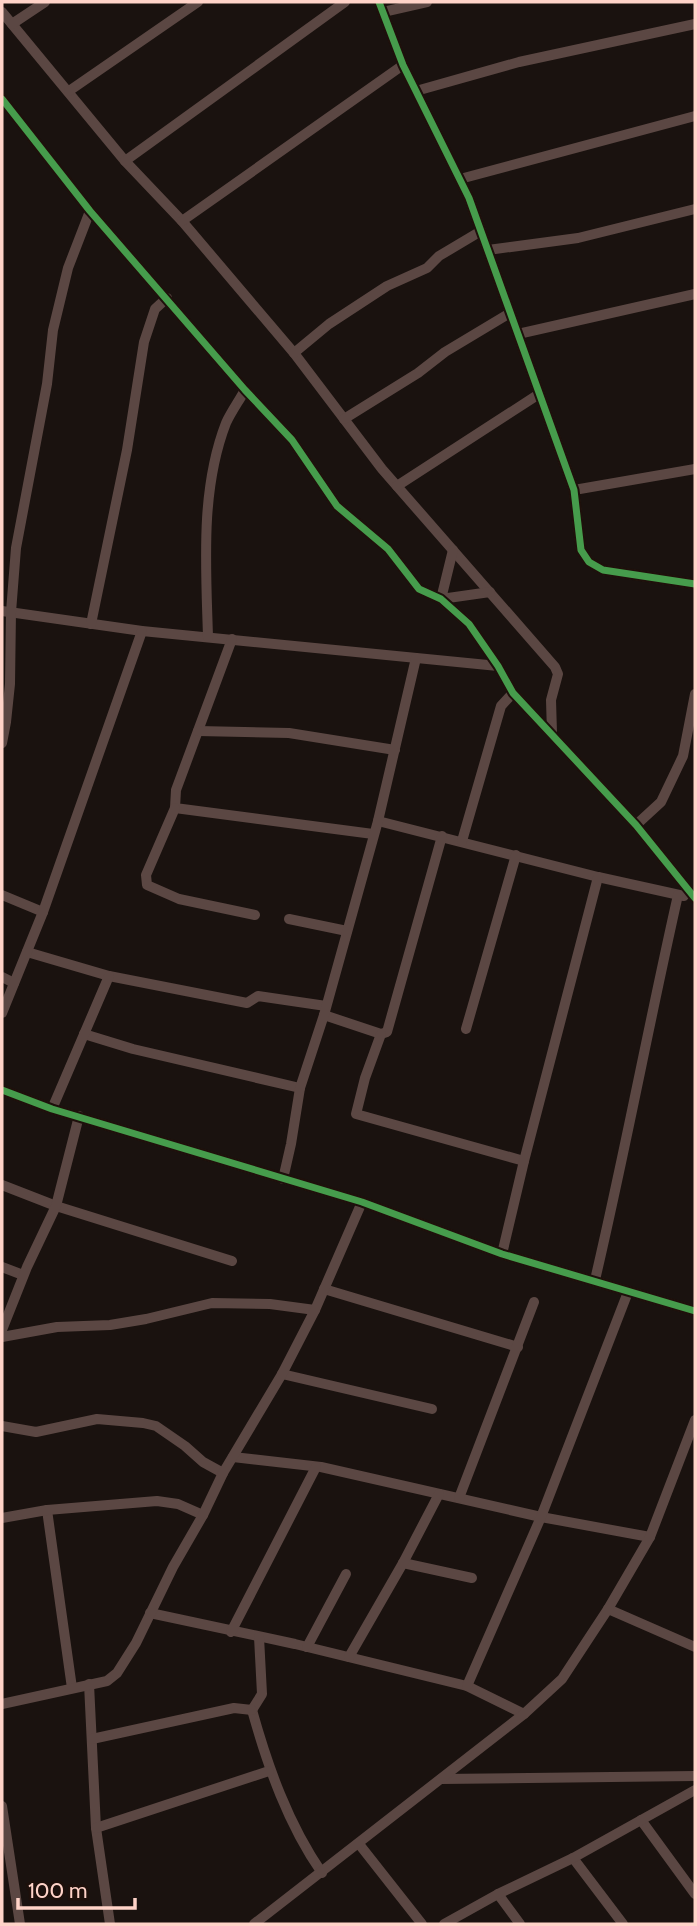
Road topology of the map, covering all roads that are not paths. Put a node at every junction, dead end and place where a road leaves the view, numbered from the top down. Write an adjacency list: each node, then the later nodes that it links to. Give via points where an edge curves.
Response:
1 (46, 2): 8 (street)
2 (198, 2): 12 (street)
3 (345, 2): 15 (street)
4 (379, 2): 7 (street)
5 (427, 2): 7 (street)
6 (2, 12): 8 (street)
7 (383, 12): 10 (street)
8 (12, 24): 12 (street)
9 (695, 24): 11 (street, via 519,62)
10 (403, 65): 11 (street); 19 (street)
11 (416, 91): 16 (street)
12 (69, 92): 15 (street)
13 (4, 104): 18 (street)
14 (695, 116): 16 (street)
15 (125, 161): 19 (street)
16 (460, 179): 20 (street)
17 (695, 209): 21 (street, via 578,237)
18 (90, 211): 23 (street); 37 (street, via 68,268 53,330)
19 (182, 221): 26 (street)
20 (481, 231): 21 (street); 26 (street, via 427,268 387,286)
21 (488, 250): 24 (street)
22 (695, 294): 25 (street)
23 (167, 298): 27 (street); 38 (street, via 150,318 144,342 127,450)
24 (510, 313): 25 (street); 29 (street)
25 (518, 334): 28 (street)
26 (294, 353): 29 (street)
27 (245, 390): 36 (street, via 292,440 337,506 388,549 419,589); 40 (street, via 227,422 211,485 205,541)
28 (539, 394): 31 (street); 32 (street)
29 (344, 419): 31 (street)
30 (695, 469): 32 (street)
31 (397, 486): 33 (street)
32 (574, 490): 34 (street, via 581,550 589,562 603,570)
33 (453, 550): 35 (street); 36 (street)
34 (695, 584)
35 (490, 592): 36 (street); 47 (street, via 555,667)
36 (441, 599): 43 (street, via 469,624)
37 (6, 611): 38 (street); 48 (street, via 10,684)
38 (90, 624): 39 (street)
39 (142, 631): 40 (street); 61 (street)
40 (208, 637): 41 (street)
41 (232, 639): 42 (street); 46 (street)
42 (416, 658): 43 (street); 49 (street)
43 (498, 666): 44 (street)
44 (513, 693): 47 (street); 55 (street, via 501,706)
45 (695, 694): 52 (street, via 683,756 661,802)
46 (198, 731): 49 (street, via 289,733); 50 (street, via 176,790)
47 (552, 733): 52 (street)
48 (2, 743)
49 (395, 750): 51 (street)
50 (175, 808): 53 (street); 62 (street, via 146,875 147,885 179,899)
51 (379, 821): 53 (street); 54 (street)
52 (636, 825): 60 (street)
53 (373, 834): 64 (street)
54 (442, 836): 55 (street); 73 (street, via 387,1032)
55 (462, 841): 56 (street)
56 (516, 855): 57 (street); 71 (street)
57 (598, 877): 59 (street); 78 (street)
58 (2, 895): 61 (street)
59 (678, 895): 60 (street); 87 (street)
60 (695, 898)
61 (43, 912): 65 (street)
62 (255, 915)
63 (289, 919): 64 (street)
64 (347, 931): 69 (street)
65 (27, 952): 66 (street); 68 (street)
66 (109, 975): 69 (street, via 247,1003 258,996); 72 (street)
67 (2, 977): 68 (street)
68 (14, 983): 70 (street)
69 (325, 1011): 73 (street); 74 (street)
70 (2, 1013)
71 (466, 1029)
72 (84, 1034): 74 (street); 76 (street)
73 (381, 1034): 78 (street, via 356,1114)
74 (300, 1088): 79 (street)
75 (2, 1090): 76 (street)
76 (52, 1109): 77 (street)
77 (79, 1116): 79 (street); 82 (street)
78 (524, 1161): 83 (street)
79 (283, 1178): 81 (street)
80 (2, 1185): 82 (street)
81 (362, 1202): 83 (street); 88 (street)
82 (56, 1206): 84 (street); 86 (street)
83 (502, 1254): 87 (street)
84 (232, 1261)
85 (2, 1267): 86 (street)
86 (23, 1275): 93 (street)
87 (595, 1280): 89 (street)
88 (324, 1289): 91 (street); 95 (street)
89 (628, 1292): 92 (street); 107 (street)
90 (534, 1302): 95 (street)
91 (315, 1310): 94 (street, via 212,1303 110,1325 57,1327); 96 (street)
92 (695, 1311)
93 (2, 1331)
94 (2, 1337)
95 (518, 1347): 104 (street)
96 (282, 1374): 97 (street); 100 (street)
97 (432, 1409)
98 (695, 1420): 109 (street)
99 (2, 1426): 102 (street, via 36,1432 97,1419 143,1423 156,1426)
100 (233, 1457): 101 (street); 102 (street)
101 (316, 1467): 103 (street); 115 (street)
102 (223, 1473): 106 (street)
103 (439, 1494): 104 (street); 110 (street)
104 (458, 1498): 107 (street)
105 (47, 1510): 106 (street, via 157,1501); 108 (street); 122 (street)
106 (203, 1515): 114 (street)
107 (541, 1517): 109 (street); 121 (street)
108 (2, 1518)
109 (650, 1537): 113 (street)
110 (403, 1563): 112 (street); 119 (street)
111 (346, 1574): 117 (street)
112 (472, 1578)
113 (608, 1609): 118 (street); 125 (street, via 562,1679)
114 (150, 1613): 115 (street); 120 (street, via 117,1673 107,1681)
115 (231, 1632): 116 (street)
116 (259, 1637): 117 (street); 124 (street, via 262,1694)
117 (307, 1647): 119 (street)
118 (695, 1647)
119 (349, 1657): 121 (street)
120 (89, 1684): 122 (street); 126 (street)
121 (467, 1686): 125 (street)
122 (72, 1688): 123 (street)
123 (2, 1704)
124 (252, 1710): 126 (street, via 234,1708); 127 (street)
125 (524, 1714): 129 (street)
126 (92, 1739): 133 (street)
127 (269, 1771): 133 (street); 136 (street, via 303,1845)
128 (695, 1776): 129 (street)
129 (441, 1779): 134 (street)
130 (695, 1790): 132 (street)
131 (2, 1806): 139 (street)
132 (641, 1821): 135 (street); 138 (street)
133 (96, 1828): 140 (street)
134 (359, 1844): 136 (street); 142 (street)
135 (573, 1858): 137 (street); 145 (street)
136 (322, 1873): 141 (street)
137 (498, 1894): 143 (street); 144 (street)
138 (695, 1894)
139 (20, 1924)
140 (110, 1924)
141 (254, 1924)
142 (422, 1924)
143 (444, 1924)
144 (520, 1924)
145 (623, 1924)

